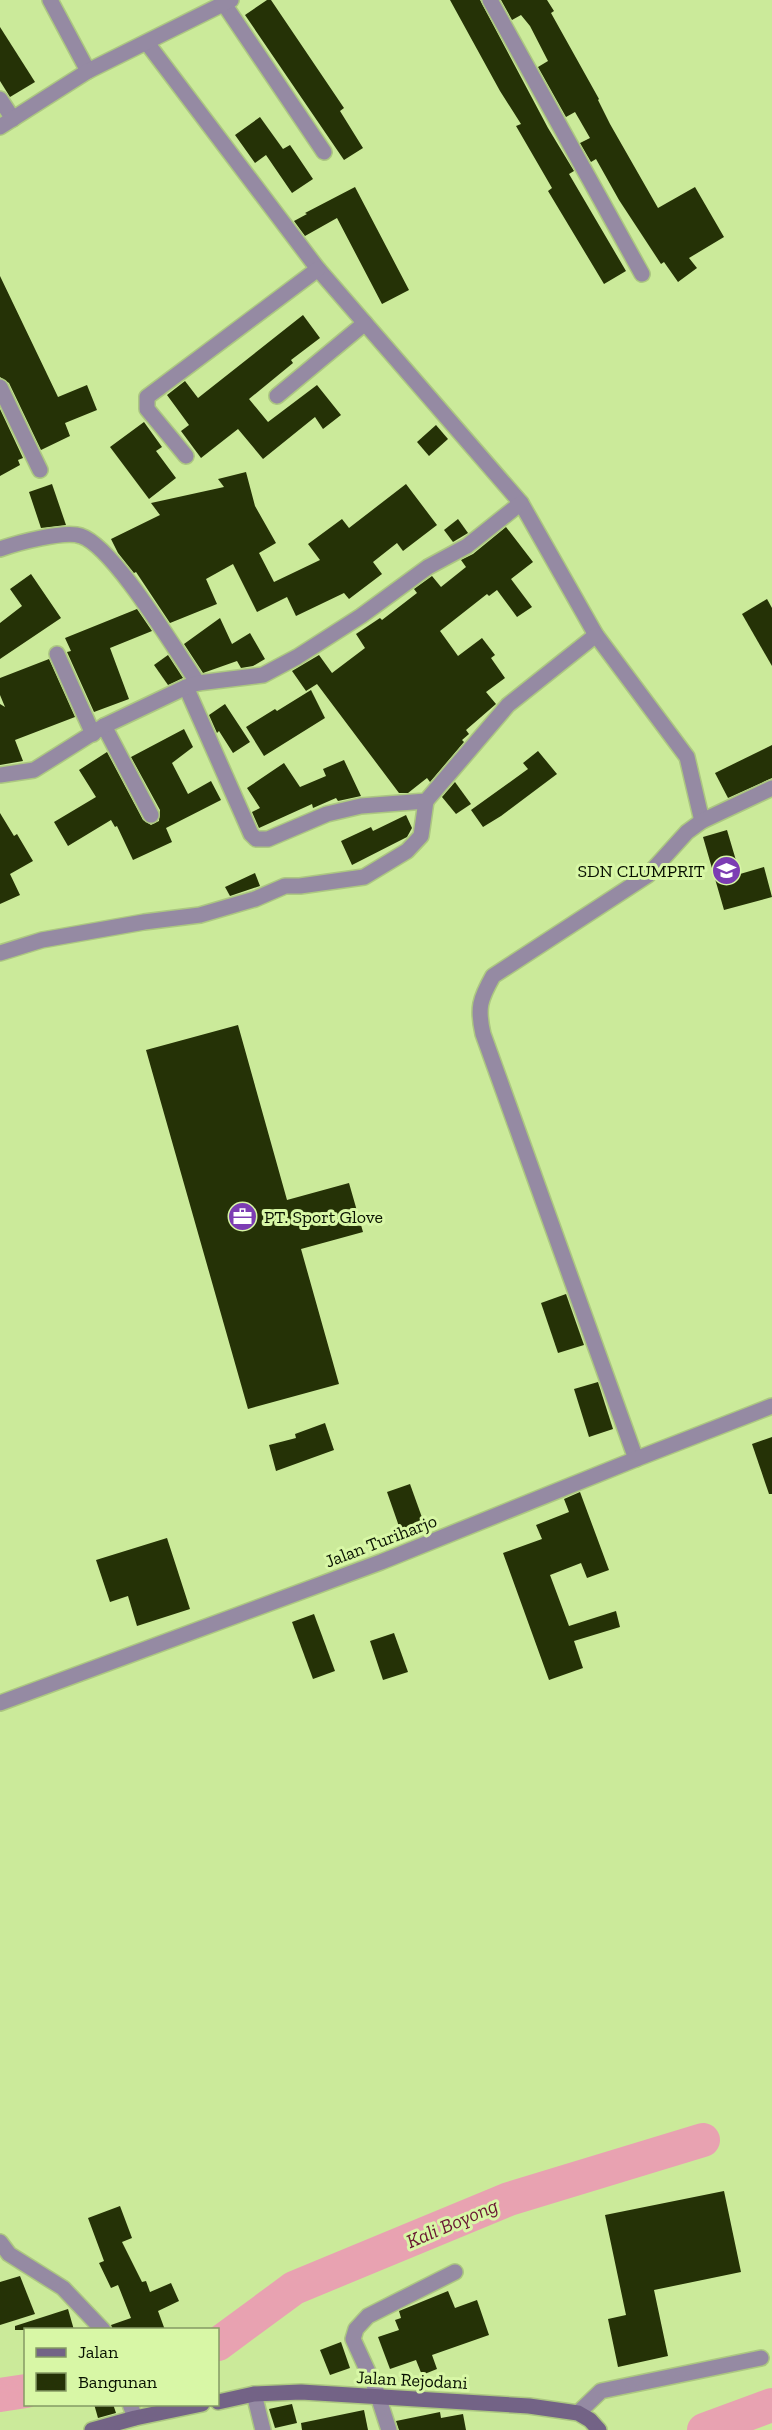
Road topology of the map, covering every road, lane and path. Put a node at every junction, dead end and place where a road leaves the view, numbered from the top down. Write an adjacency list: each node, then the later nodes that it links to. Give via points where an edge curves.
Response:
1 (50, 0): 5 (street)
2 (490, 0): 10 (street)
3 (227, 2): 4 (street); 8 (street)
4 (147, 43): 5 (street); 9 (street)
5 (88, 71): 7 (street)
6 (0, 99): 7 (street)
7 (6, 123)
8 (324, 152)
9 (318, 269): 11 (street); 14 (street, via 147,397 147,410)
10 (642, 274)
11 (365, 323): 13 (street); 16 (street)
12 (0, 387): 15 (street)
13 (278, 396)
14 (186, 456)
15 (40, 470)
16 (520, 503): 18 (street); 20 (street, via 467,546 428,567 297,657 263,675)
17 (0, 549): 20 (street, via 38,538 79,535 89,539 102,549 149,609)
18 (596, 635): 24 (street, via 508,705); 26 (street, via 687,757)
19 (57, 654): 21 (street)
20 (192, 685): 21 (street); 24 (street, via 256,839 275,837 350,808)
21 (99, 730): 22 (street, via 34,770); 25 (street)
22 (0, 775)
23 (772, 788): 26 (street)
24 (426, 801): 27 (street, via 421,836 398,858 364,877 285,886 200,915 42,940)
25 (151, 815)
26 (702, 821): 29 (street, via 648,875 493,976 480,1001 478,1015)
27 (0, 953)
28 (772, 1406): 29 (street, Jalan Turiharjo)
29 (636, 1458): 30 (street, Jalan Turiharjo, via 381,1562)
30 (0, 1703)
31 (1, 2245): 33 (street, via 63,2288)
32 (455, 2272): 36 (street, via 368,2316 356,2329 353,2339)
33 (101, 2328)
34 (761, 2358): 40 (street, via 601,2391)
35 (254, 2394): 36 (main road, Jalan Rejodani, via 301,2392); 37 (main road, Jalan Rejodani); 42 (street)
36 (378, 2398): 40 (main road, Jalan Rejodani, via 529,2406); 43 (street)
37 (219, 2402)
38 (174, 2406): 39 (main road)
39 (132, 2409): 41 (main road)
40 (578, 2413): 44 (main road)
41 (92, 2430)
42 (263, 2430)
43 (389, 2430)
44 (599, 2430)

